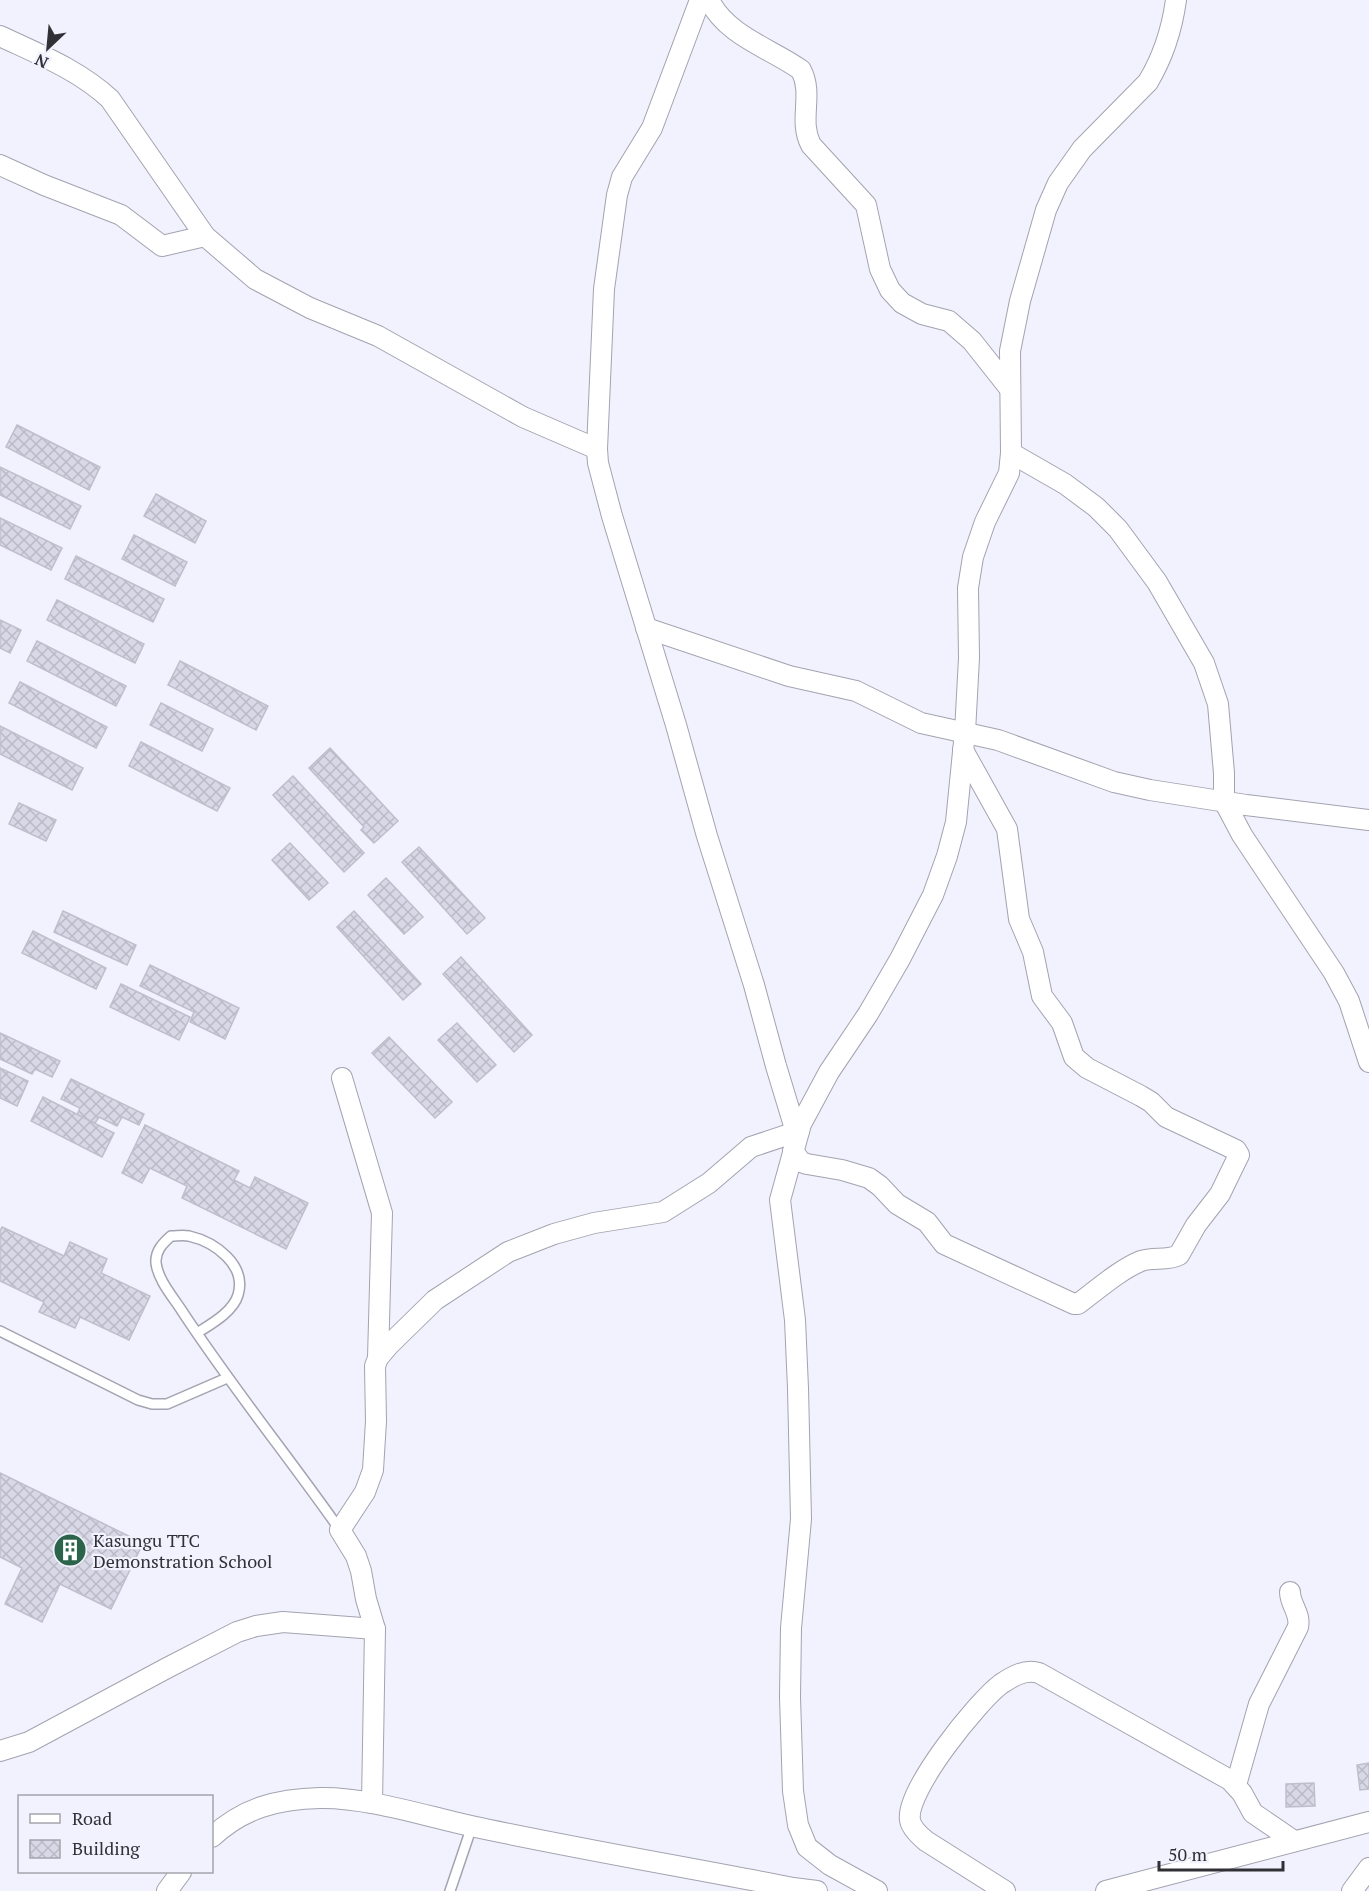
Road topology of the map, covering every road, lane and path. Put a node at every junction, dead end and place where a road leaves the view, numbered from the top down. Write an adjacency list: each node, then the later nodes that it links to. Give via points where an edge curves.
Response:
1 (700, 0): 8 (street, via 652,128 622,177 617,195 604,289)
2 (709, 0): 7 (street, via 716,14 751,42 801,70 805,78 806,135 866,205 880,269 890,290 902,303 922,314 949,321 972,341)
3 (1176, 0): 7 (street, via 1169,36 1148,82 1082,149 1058,183 1046,210 1020,301 1010,351)
4 (0, 36): 6 (street, via 71,71 110,99)
5 (0, 165): 6 (street, via 121,215 162,246)
6 (205, 236): 8 (street, via 255,279 276,291 378,336 523,417)
7 (1010, 388): 9 (street)
8 (597, 449): 10 (street, via 612,516)
9 (1011, 453): 11 (street, via 1009,473 973,557 968,588); 12 (street, via 1065,483 1096,507 1118,529 1157,582 1204,663 1218,704)
10 (646, 628): 11 (street, via 789,676 856,691); 16 (street)
11 (964, 741): 12 (street, via 998,740 1114,782); 16 (street, via 956,822 933,895 873,1006 818,1091); 16 (street, via 1007,829 1019,920 1033,952 1042,996 1062,1023 1074,1057 1151,1102 1166,1117 1236,1150 1239,1155 1220,1194 1179,1255 1136,1264 1074,1304 944,1244 927,1222 897,1204 869,1178 807,1164 796,1157)
12 (1224, 801): 13 (street); 14 (street, via 1242,835 1334,974 1349,1001)
13 (1369, 820)
14 (1369, 1062)
15 (342, 1078): 19 (street, via 382,1213)
16 (796, 1138): 19 (street, via 751,1147 709,1183 663,1212 594,1223 508,1252 435,1300); 36 (street, via 780,1200 795,1320 801,1519 791,1628 793,1791 798,1825 807,1847)
17 (0, 1331): 20 (lane, via 152,1404 167,1404)
18 (197, 1333): 18 (lane, via 159,1275 155,1261 160,1246 171,1236 187,1235 211,1245 233,1262 239,1278 238,1295 230,1307); 20 (lane)
19 (378, 1358): 21 (street, via 373,1470 365,1492)
20 (227, 1378): 21 (lane)
21 (340, 1530): 23 (street, via 356,1556)
22 (1290, 1592): 25 (street, via 1298,1627 1259,1704)
23 (375, 1629): 24 (street, via 283,1622 237,1632 29,1742); 26 (street)
24 (0, 1751)
25 (1236, 1785): 30 (street, via 1253,1813); 37 (street, via 1040,1673 1017,1675 1000,1685 962,1724 930,1770 911,1806 910,1820 926,1841)
26 (372, 1803): 28 (street); 29 (street, via 322,1797 272,1803 249,1810)
27 (1369, 1822): 30 (street)
28 (472, 1826): 34 (lane); 35 (street)
29 (213, 1836)
30 (1294, 1842): 38 (street)
31 (1369, 1868): 39 (street)
32 (180, 1873): 33 (street)
33 (166, 1891)
34 (450, 1891)
35 (817, 1891)
36 (877, 1891)
37 (1005, 1891)
38 (1106, 1891)
39 (1352, 1891)

